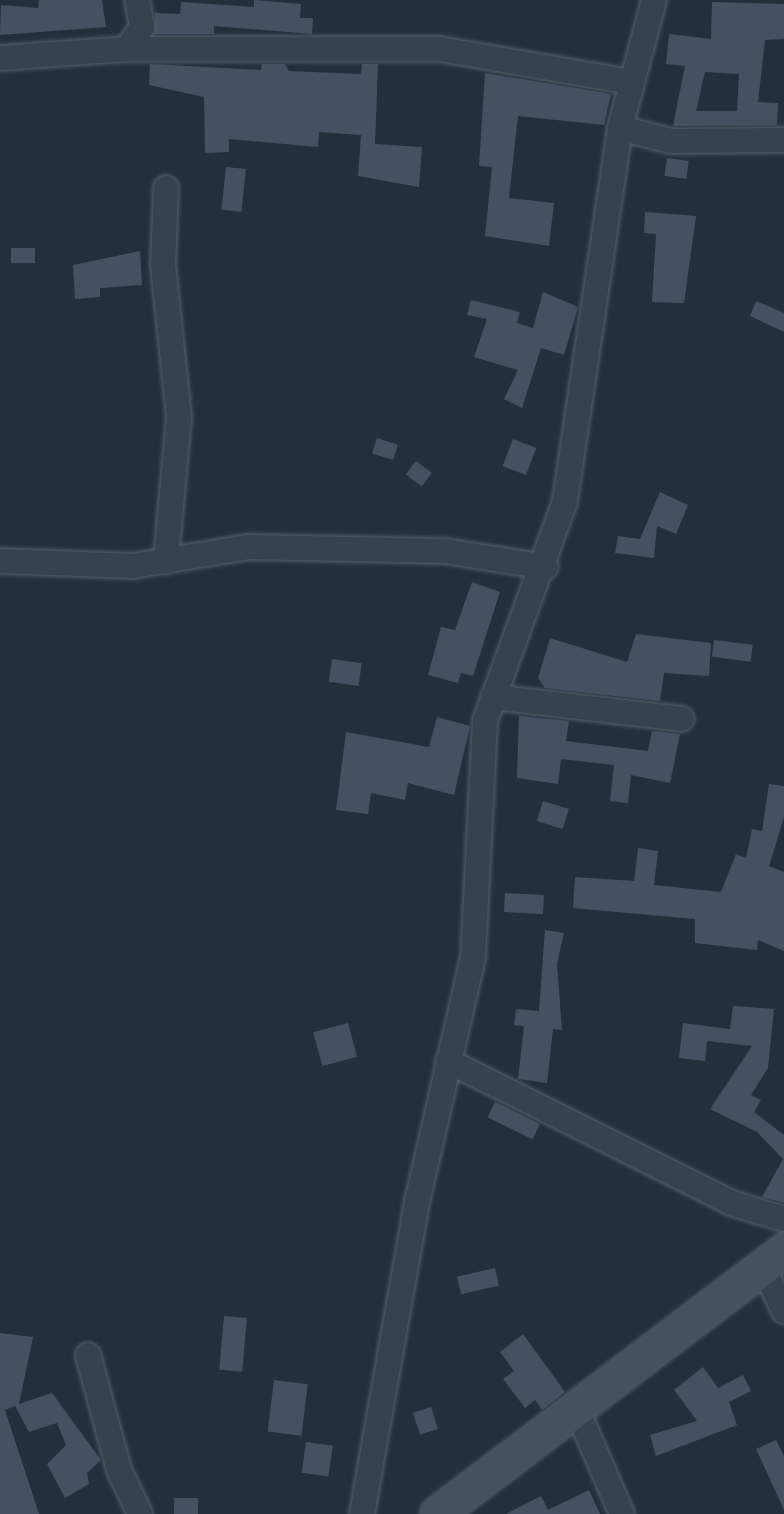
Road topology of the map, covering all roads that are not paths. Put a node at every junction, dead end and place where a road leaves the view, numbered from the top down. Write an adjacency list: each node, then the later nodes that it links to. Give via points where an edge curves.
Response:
1 (137, 0): 3 (street, via 142,27)
2 (654, 0): 5 (street)
3 (127, 49): 4 (street); 5 (street, via 440,49)
4 (0, 58)
5 (631, 82): 6 (street)
6 (620, 128): 7 (street, via 671,141); 11 (street, via 582,412)
7 (784, 140)
8 (166, 188): 10 (street, via 163,265 179,417)
9 (0, 561): 10 (street, via 95,568)
10 (166, 561): 11 (street, via 263,547 445,551)
11 (546, 567): 12 (street)
12 (493, 697): 13 (street); 14 (street, via 479,758 473,958)
13 (682, 719)
14 (448, 1061): 15 (street, via 731,1203); 21 (street)
15 (784, 1219)
16 (774, 1259): 17 (street); 19 (street)
17 (784, 1311)
18 (88, 1355): 20 (street, via 119,1470)
19 (578, 1412): 22 (street); 23 (street)
20 (140, 1514)
21 (362, 1514)
22 (438, 1514)
23 (622, 1514)

